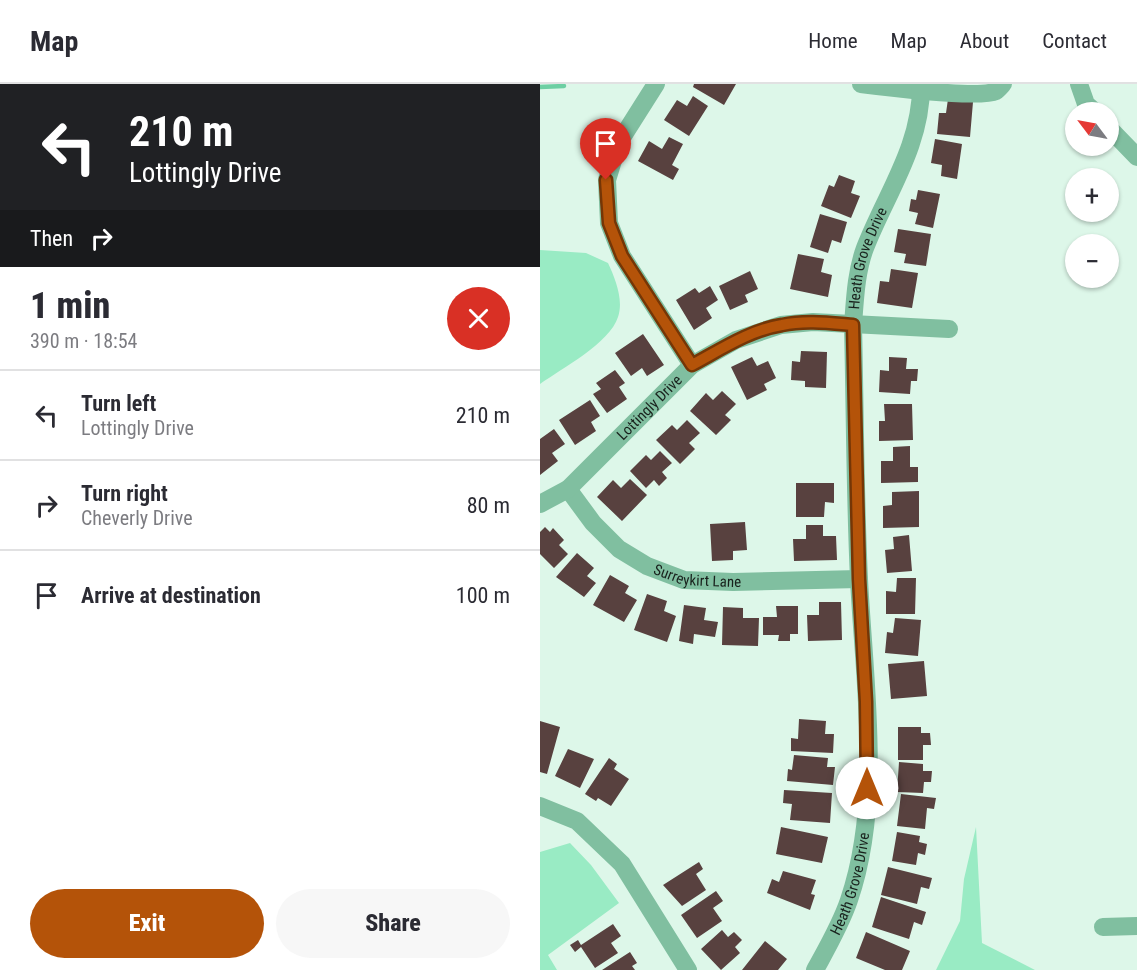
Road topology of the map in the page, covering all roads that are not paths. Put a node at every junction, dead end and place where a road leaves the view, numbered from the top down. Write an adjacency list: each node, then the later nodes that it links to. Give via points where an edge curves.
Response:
1 (656, 84): 11 (street, via 618,144 606,180 609,223 622,256)
2 (861, 84): 5 (street)
3 (1003, 84): 5 (street, via 997,91 984,93)
4 (1079, 84): 6 (street)
5 (921, 87): 9 (street, Heath Grove Drive, via 915,132 864,249)
6 (1085, 102)
7 (1119, 138): 8 (street)
8 (1137, 157)
9 (853, 325): 10 (street, Lottingly Drive); 11 (street, Lottingly Drive, via 781,325 736,340); 14 (street, Heath Grove Drive)
10 (949, 329)
11 (692, 365): 12 (street, Lottingly Drive)
12 (568, 489): 13 (street, Lottingly Drive); 14 (street, Surreykirt Lane, via 619,549 647,566 684,580)
13 (540, 504)
14 (859, 579): 19 (street, Heath Grove Drive, via 867,810 849,901)
15 (540, 806): 18 (street, via 577,821 622,864)
16 (1137, 926): 17 (street)
17 (1103, 927)
18 (688, 970)
19 (815, 970)

